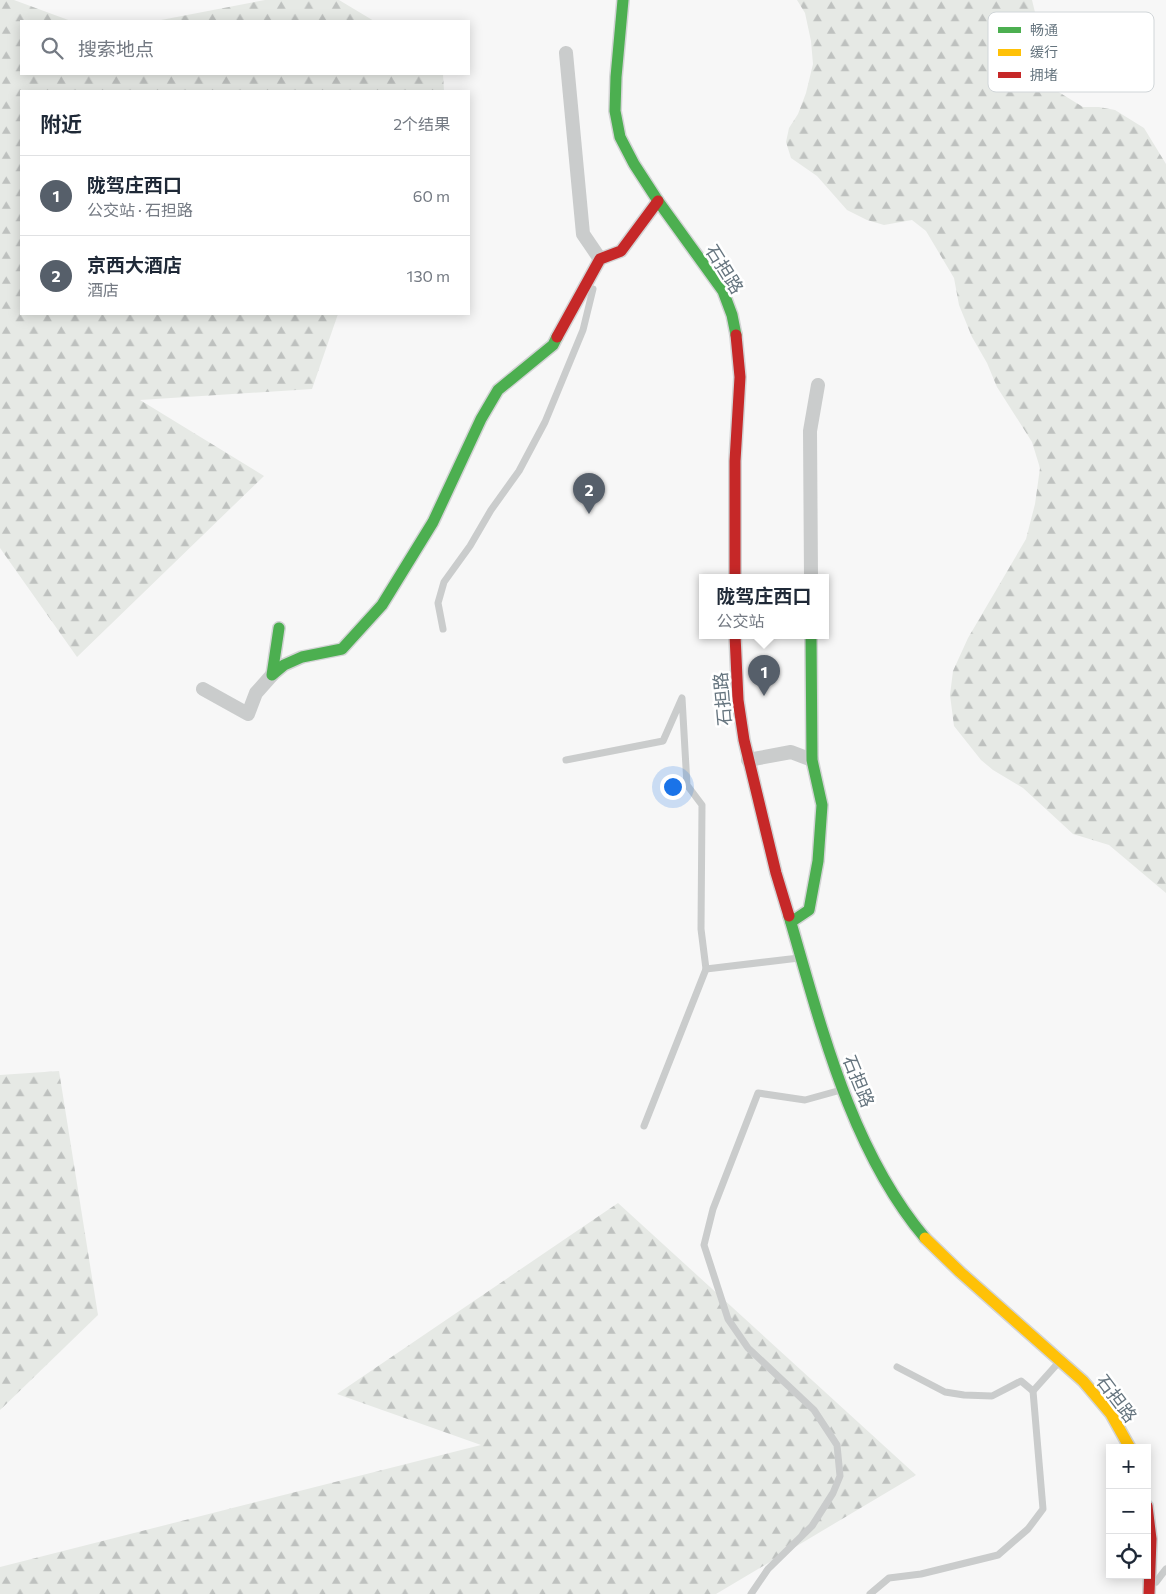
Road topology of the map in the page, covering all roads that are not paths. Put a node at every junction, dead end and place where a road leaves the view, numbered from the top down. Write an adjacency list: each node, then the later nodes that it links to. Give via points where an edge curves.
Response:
1 (623, 0): 3 (main road, 石担路, via 615,111 620,137)
2 (566, 53): 4 (street, via 583,234)
3 (658, 201): 4 (main road, via 621,251); 6 (main road, 石担路, via 723,291 738,342)
4 (600, 259): 9 (lane, via 582,330 545,422 520,471 444,582 438,603); 12 (main road, via 553,345 498,390 433,522 382,605 342,649 302,657 284,664)
5 (818, 386): 7 (street, via 810,431)
6 (735, 574)
7 (811, 574)
8 (279, 628): 12 (main road)
9 (443, 628)
10 (735, 639): 15 (main road, 石担路, via 738,700)
11 (811, 639): 16 (main road)
12 (272, 675): 13 (street, via 256,693 248,714)
13 (203, 688)
14 (566, 760): 19 (lane, via 663,741 682,698 687,785 702,805 701,929)
15 (748, 760): 16 (street, via 791,752); 17 (main road, 石担路)
16 (812, 760): 17 (main road, via 822,805 818,861 809,910)
17 (791, 922): 18 (main road, 石担路)
18 (801, 958): 19 (lane); 20 (main road, 石担路)
19 (706, 969): 21 (lane)
20 (842, 1089): 22 (main road, 石担路, via 871,1154 895,1196 924,1236); 29 (lane, via 805,1100 758,1093 713,1209 704,1245 728,1318 748,1348 814,1410 837,1445 840,1476 833,1493 812,1526 768,1569)
21 (644, 1126)
22 (1060, 1360): 24 (lane); 25 (main road, 石担路, via 1112,1414)
23 (897, 1367): 24 (lane, via 945,1392 992,1396 1021,1381)
24 (1033, 1392): 30 (lane, via 1043,1509 1028,1529 998,1554 921,1574 889,1578)
25 (1128, 1444)
26 (1150, 1534): 28 (main road)
27 (1166, 1568): 28 (lane)
28 (1149, 1593)
29 (751, 1594)
30 (870, 1594)

